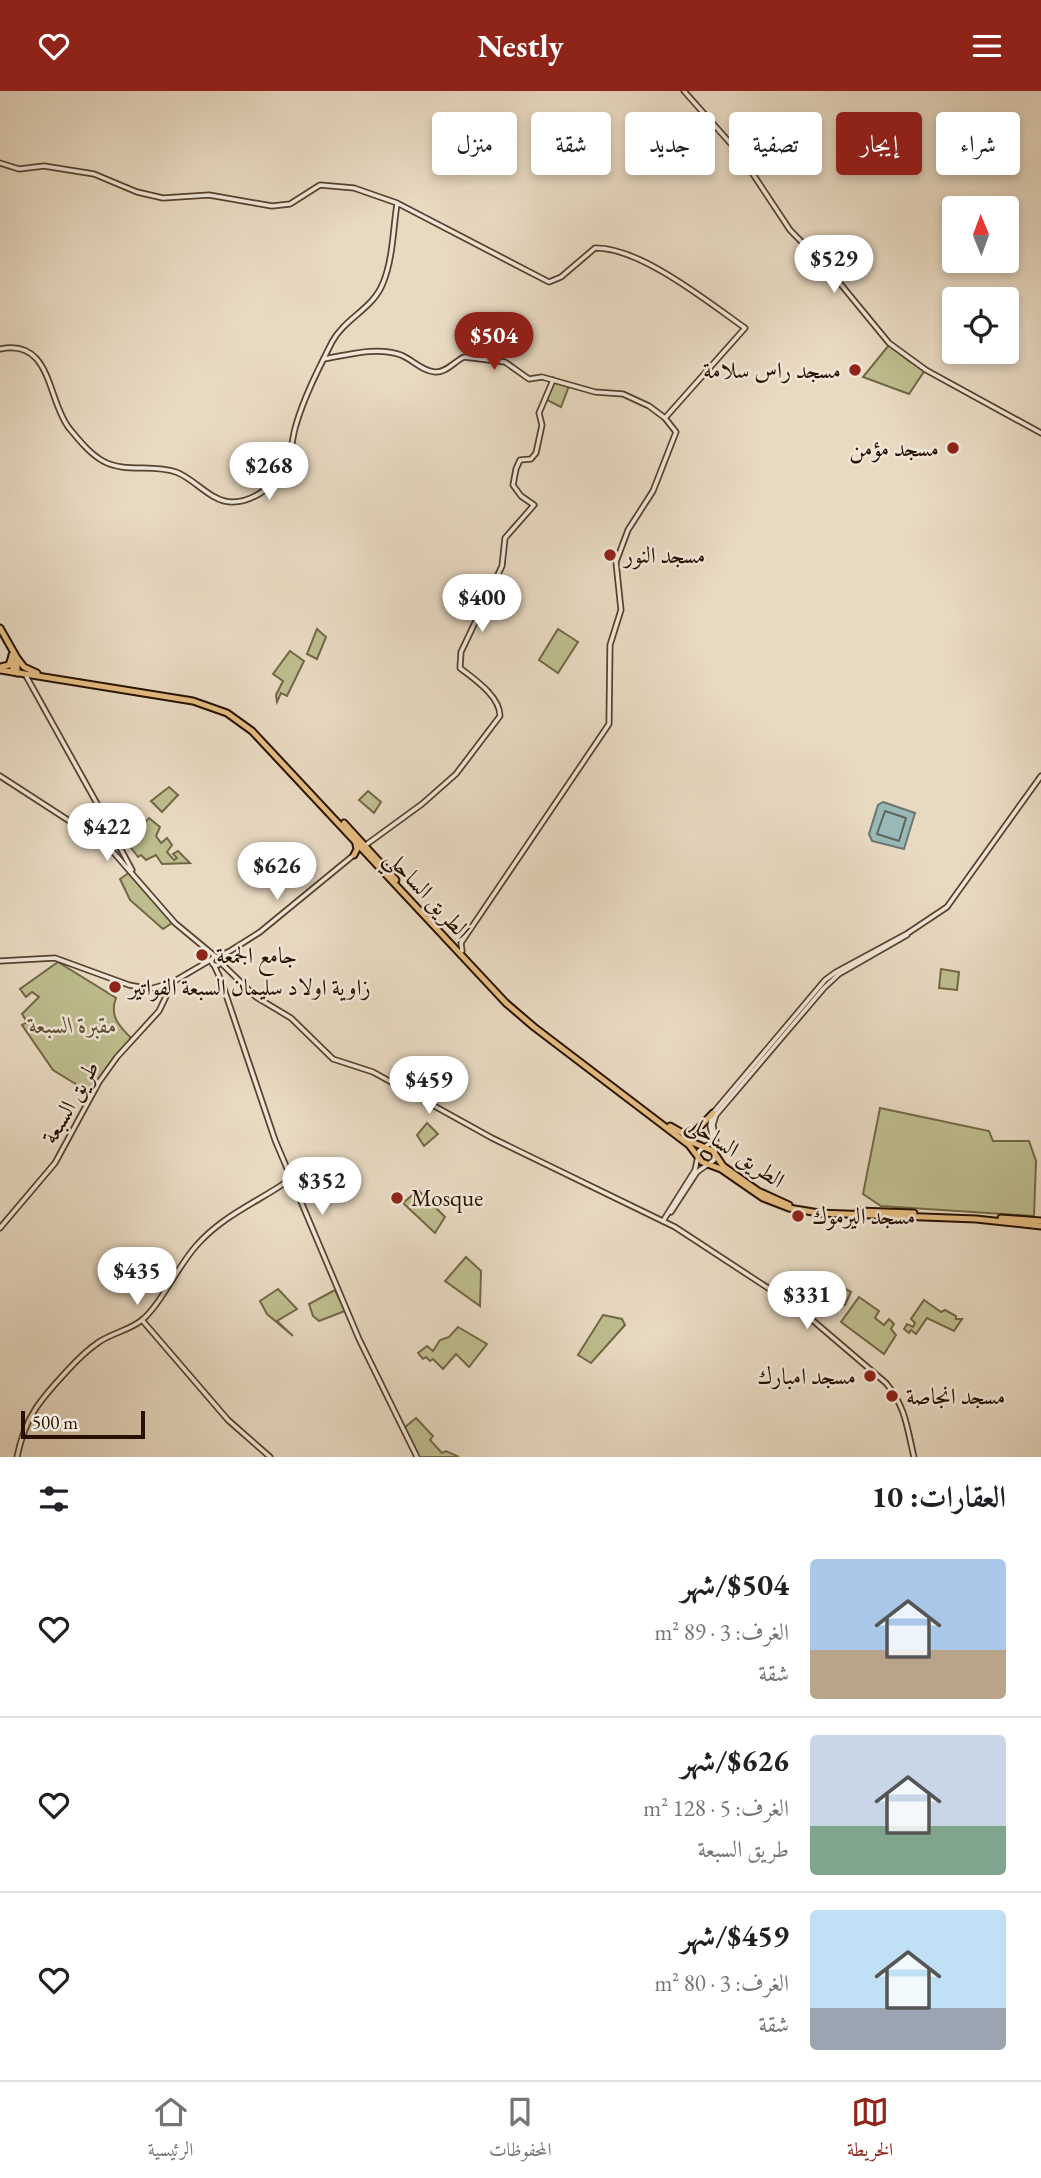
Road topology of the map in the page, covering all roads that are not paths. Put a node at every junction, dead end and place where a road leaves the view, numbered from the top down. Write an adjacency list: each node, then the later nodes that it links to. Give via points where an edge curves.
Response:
1 (684, 91): 8 (street, via 738,151 790,230 889,343 918,365)
2 (0, 163): 3 (street, via 19,169 44,166 94,174 163,198 209,195 277,206 290,204 315,187 330,185)
3 (397, 203): 5 (street, via 380,290 337,334); 7 (street, via 549,282 595,248 622,251 691,289 745,328)
4 (0, 349): 5 (street, via 21,349 39,361 66,424 103,462 172,471 217,498 233,502 252,498 282,473 298,418)
5 (324, 359): 6 (street, via 357,353 394,354 439,372 471,356 505,362 529,379)
6 (553, 380): 7 (street, via 627,396); 22 (street, via 539,413 542,423 534,456 520,460 514,475 513,485 534,505 505,538 502,566 459,661 460,668 489,694 500,716 456,774)
7 (665, 418): 28 (street, via 676,432 653,491 628,530 616,562 621,610 610,645 609,725)
8 (1041, 433)
9 (0, 630): 10 (main road)
10 (15, 657): 11 (main road); 12 (main road); 13 (main road)
11 (0, 669): 12 (main road, الطريق الساحلي)
12 (15, 671): 13 (main road, الطريق الساحلي); 14 (main road, الطريق الساحلي)
13 (37, 673): 17 (main road, الطريق الساحلي, via 190,697 226,709 258,731)
14 (27, 675): 17 (main road, الطريق الساحلي, via 219,709 256,734); 18 (street)
15 (0, 776): 19 (street)
16 (1041, 776): 27 (street, via 947,907)
17 (316, 796): 21 (main road, الطريق الساحلي)
18 (111, 830): 19 (street); 20 (street); 25 (street)
19 (88, 833): 20 (street)
20 (94, 837): 25 (street)
21 (355, 839): 22 (main road, الطريق الساحلي); 23 (main road)
22 (366, 846): 23 (street); 24 (main road, الطريق الساحلي)
23 (355, 855): 24 (main road); 32 (street)
24 (371, 856): 26 (main road, الطريق الساحلي)
25 (135, 875): 32 (street, via 167,915)
26 (436, 925): 29 (main road, الطريق الساحلي); 38 (main road, الطريق الساحلي, via 515,1011)
27 (908, 933): 35 (street, via 828,977); 39 (street, via 828,983 716,1115)
28 (462, 940): 29 (street); 30 (street)
29 (453, 941): 30 (main road, الطريق الساحلي)
30 (462, 951): 34 (main road, الطريق الساحلي, via 518,1010)
31 (0, 961): 33 (street, via 55,958 143,988)
32 (216, 962): 33 (street); 42 (street, via 264,1111); 46 (street, via 259,1000 296,1022 333,1059 373,1072 492,1138)
33 (173, 982): 50 (street, طريق السبعة, via 159,1010 106,1071 55,1163)
34 (631, 1097): 36 (main road, الطريق الساحلى)
35 (713, 1114): 36 (main road, via 692,1135); 37 (street, via 713,1141)
36 (670, 1126): 37 (main road, الطريق الساحلى)
37 (705, 1147): 39 (main road, الطريق الساحلى); 40 (street)
38 (694, 1150): 40 (main road, الطريق الساحلي); 41 (main road)
39 (715, 1150): 41 (main road); 41 (street)
40 (698, 1157): 41 (main road, الطريق الساحلي); 41 (street)
41 (708, 1165): 43 (main road, الطريق الساحلي, via 763,1198); 44 (street); 45 (main road, الطريق الساحلى, via 790,1205)
42 (292, 1178): 51 (street, via 237,1210 205,1237); 54 (street, via 359,1339)
43 (805, 1212): 45 (main road, الطريق الساحلى)
44 (668, 1213): 46 (street); 47 (street); 49 (street)
45 (874, 1213): 48 (main road, الطريق الساحلى)
46 (654, 1216): 47 (street)
47 (664, 1221): 49 (street)
48 (1041, 1224)
49 (675, 1227): 55 (street, via 797,1307 887,1383 903,1406)
50 (0, 1228)
51 (142, 1320): 52 (street, via 90,1348 48,1390 27,1421); 53 (street, via 228,1420)
52 (17, 1457)
53 (270, 1457)
54 (417, 1457)
55 (914, 1457)

